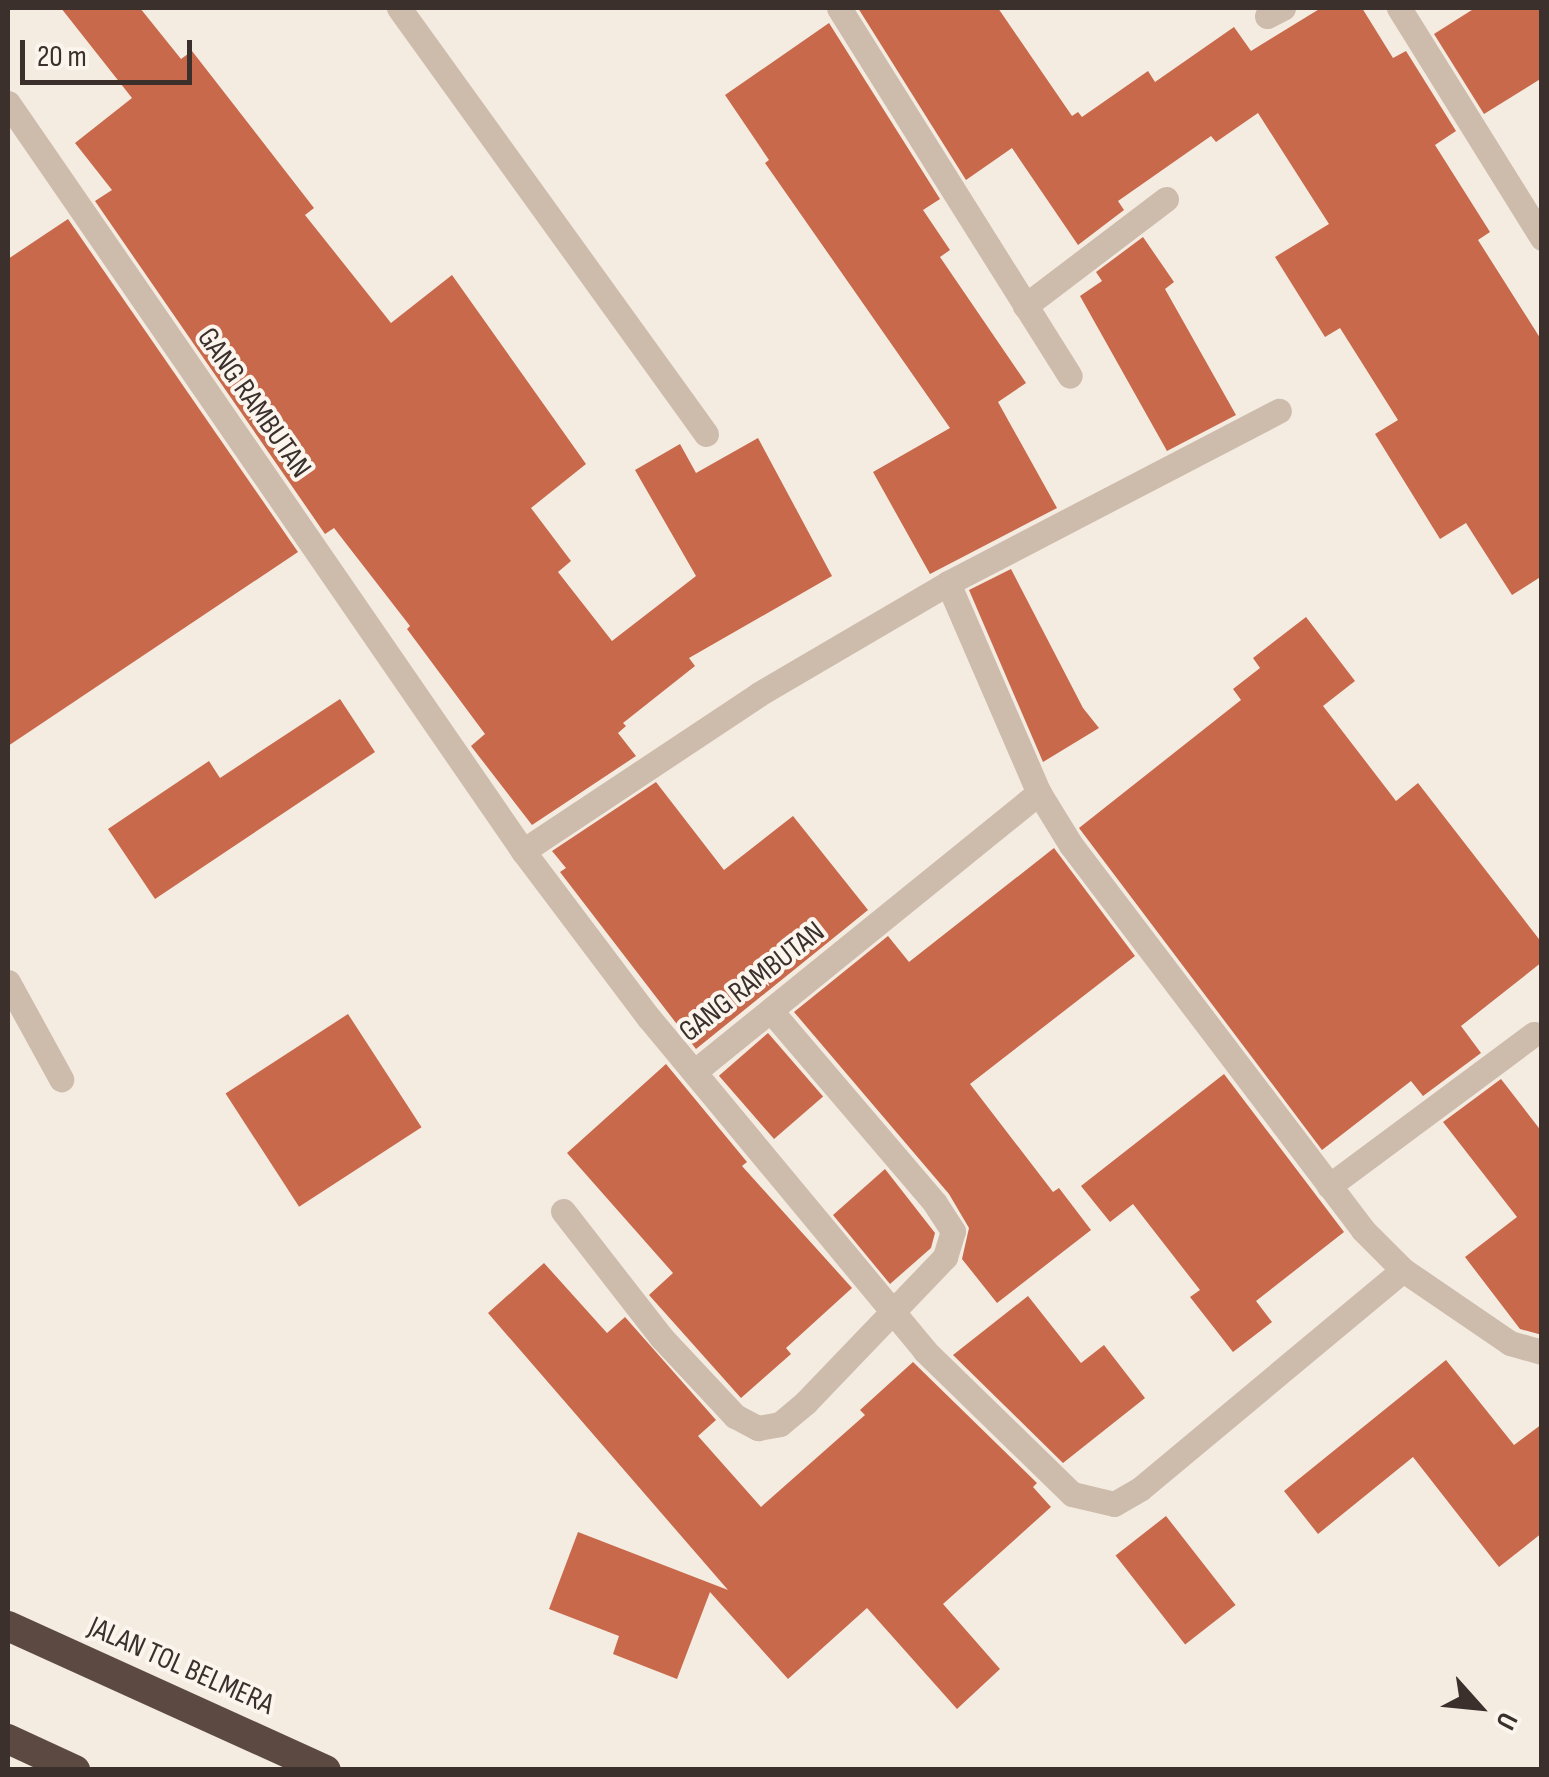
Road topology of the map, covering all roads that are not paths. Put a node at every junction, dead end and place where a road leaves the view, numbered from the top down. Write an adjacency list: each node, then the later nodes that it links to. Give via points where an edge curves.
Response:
1 (400, 8): 10 (street)
2 (838, 8): 7 (street)
3 (1399, 8): 6 (street)
4 (8, 102): 13 (street, GANG RAMBUTAN)
5 (1166, 198): 7 (street)
6 (1542, 238)
7 (1025, 306): 8 (street)
8 (1070, 376)
9 (1279, 411): 11 (street)
10 (706, 434)
11 (948, 583): 12 (street); 13 (street, via 759,694)
12 (1038, 792): 15 (street, GANG RAMBUTAN); 19 (street)
13 (523, 851): 17 (street, GANG RAMBUTAN)
14 (8, 982): 18 (street)
15 (772, 1012): 17 (street, GANG RAMBUTAN); 22 (street, via 953,1232 946,1257)
16 (1534, 1034): 19 (street)
17 (694, 1072): 22 (street)
18 (61, 1079)
19 (1329, 1186): 21 (street)
20 (563, 1211): 22 (street, via 698,1382 758,1428 780,1424 806,1402)
21 (1403, 1270): 22 (street, via 1114,1504 1072,1494); 23 (street, via 1510,1342)
22 (892, 1310)
23 (1542, 1352)
24 (8, 1626): 27 (highway, JALAN TOL BELMERA)
25 (8, 1739): 26 (highway)
26 (75, 1770)
27 (326, 1770)

